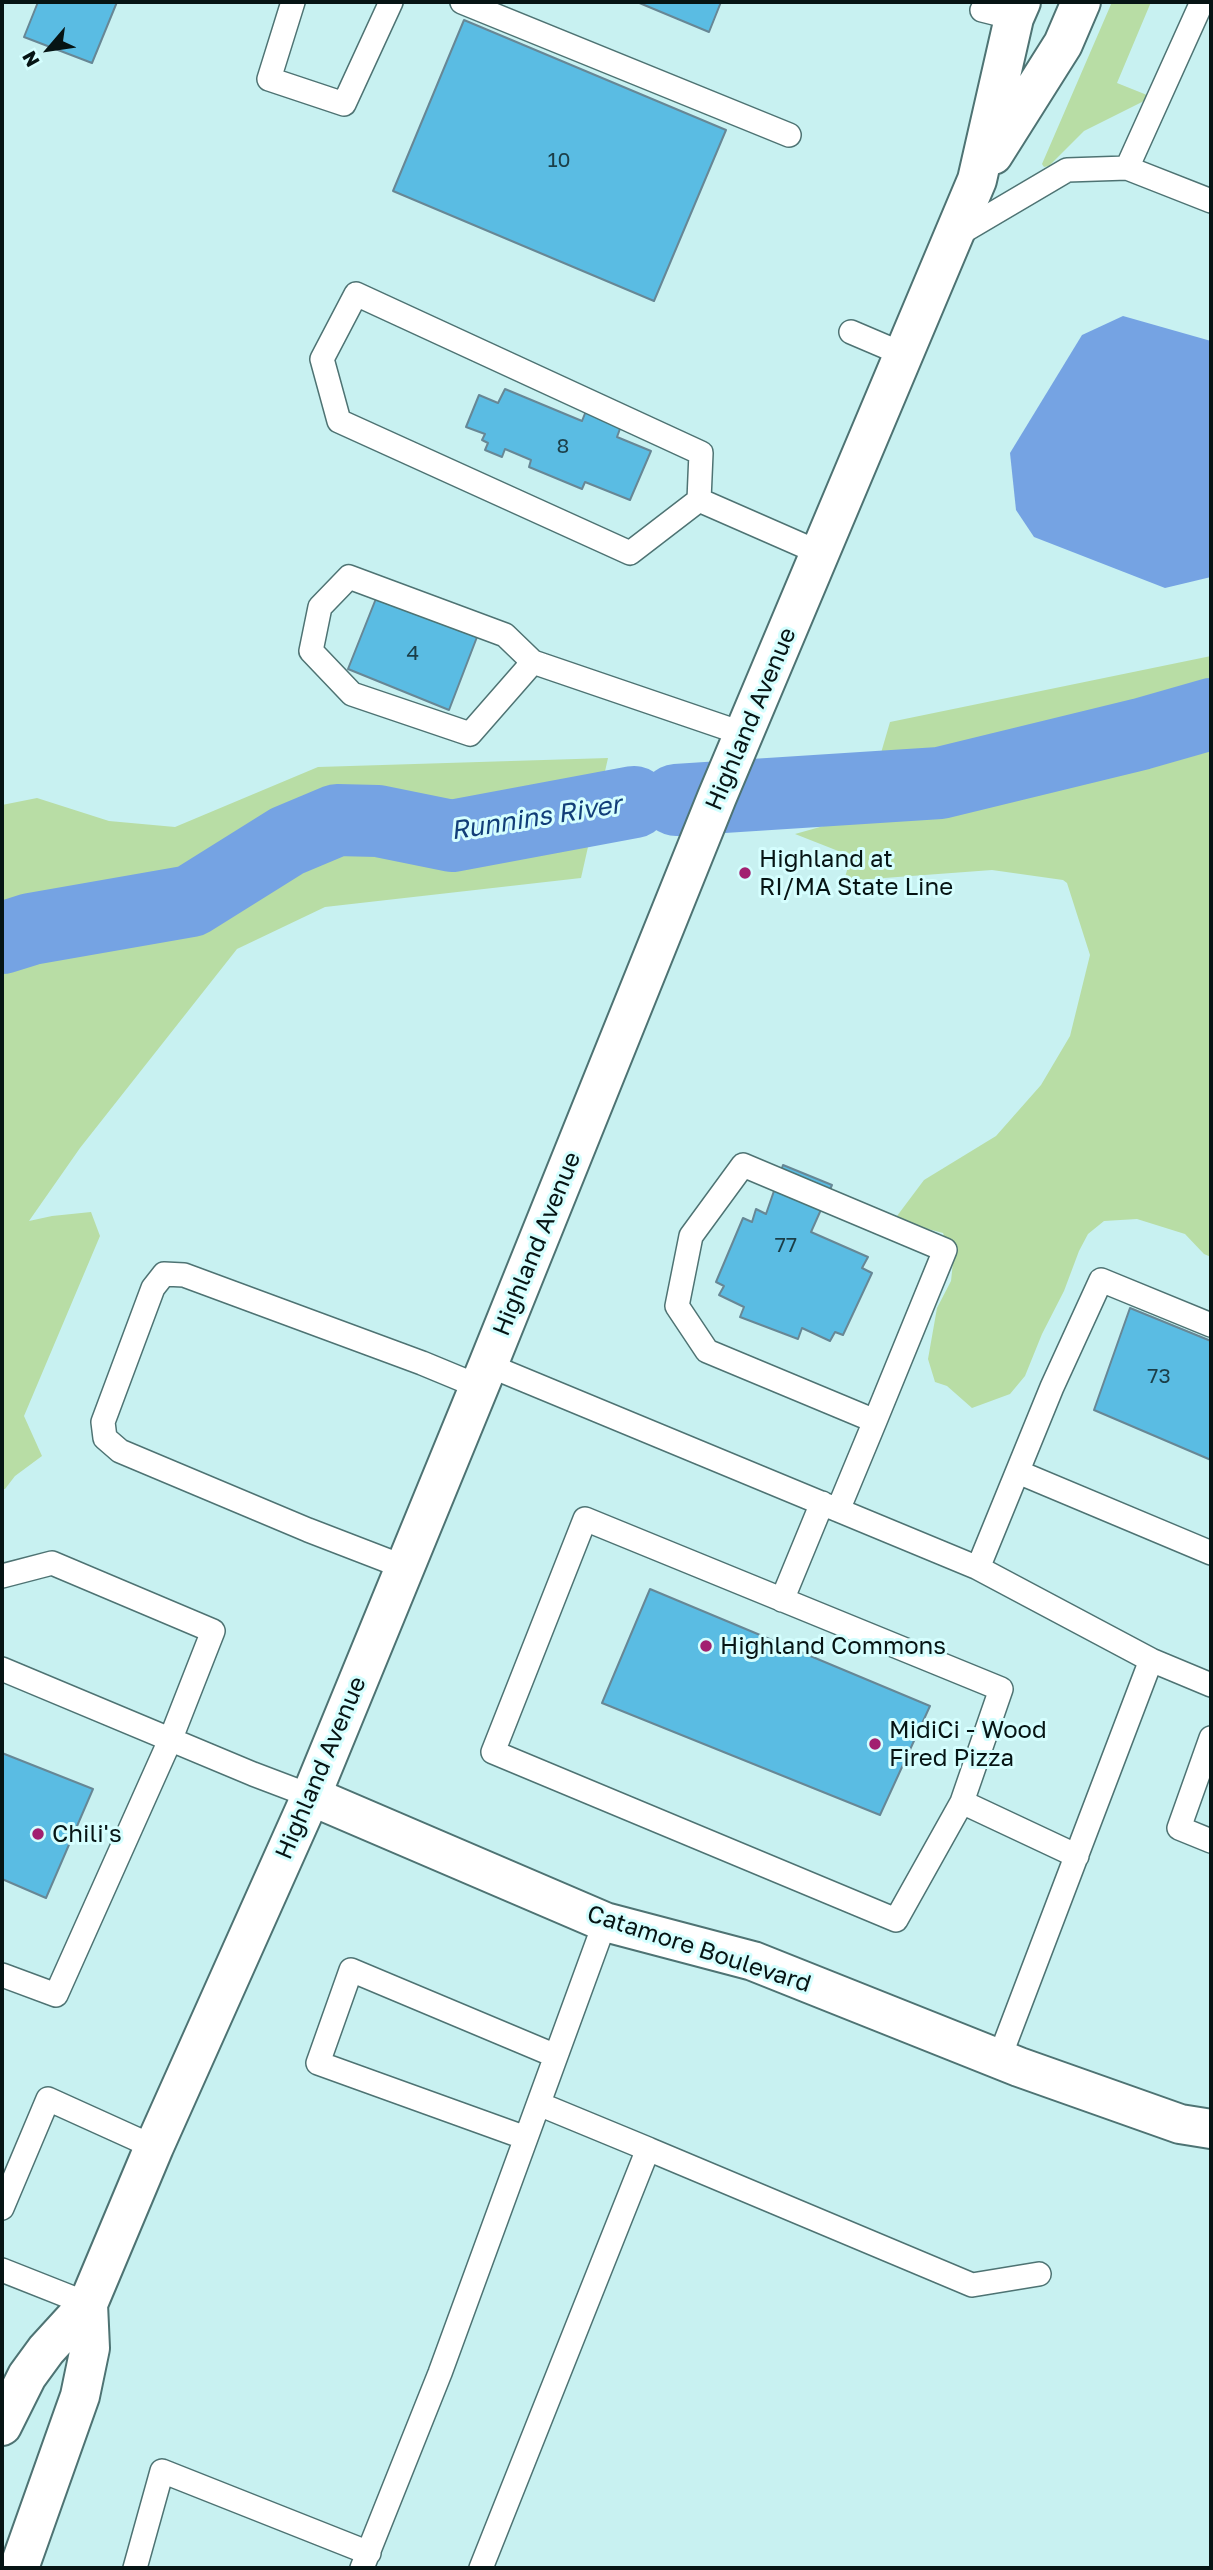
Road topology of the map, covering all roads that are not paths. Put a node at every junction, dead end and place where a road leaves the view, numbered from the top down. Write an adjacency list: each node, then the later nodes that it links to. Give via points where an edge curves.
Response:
1 (293, 2): 2 (lane, via 269,79 344,104)
2 (391, 2)
3 (463, 2): 7 (lane)
4 (1081, 2): 9 (main road, Highland Avenue, via 1063,44)
5 (1202, 2): 8 (lane)
6 (1006, 10): 9 (main road, Highland Avenue)
7 (789, 135)
8 (1126, 168): 10 (lane); 11 (lane, via 1067,170)
9 (977, 180): 11 (main road, Highland Avenue)
10 (1211, 201)
11 (954, 237): 13 (main road, Highland Avenue)
12 (851, 332): 13 (lane)
13 (905, 355): 15 (main road, Highland Avenue)
14 (699, 500): 14 (lane, via 701,453 356,294 322,359 340,421 630,553); 15 (lane)
15 (820, 552): 17 (main road, Highland Avenue)
16 (533, 662): 16 (lane, via 505,635 349,577 320,607 311,651 352,694 470,734); 17 (lane)
17 (744, 734): 19 (main road, Highland Avenue)
18 (1211, 1325): 21 (lane, via 1101,1280)
19 (484, 1376): 22 (lane); 24 (main road, Highland Avenue); 24 (lane, via 422,1363 184,1275 164,1274 153,1288 103,1422 105,1438 120,1451)
20 (875, 1421): 20 (lane, via 707,1351 677,1306 691,1236 743,1165 945,1250); 22 (lane)
21 (1018, 1472): 23 (lane); 25 (lane)
22 (830, 1507): 25 (lane); 27 (lane)
23 (1211, 1553)
24 (404, 1567): 33 (main road, Highland Avenue)
25 (978, 1568): 28 (lane)
26 (2, 1577): 31 (lane, via 52,1563 213,1631)
27 (782, 1600): 34 (lane, via 1002,1689); 34 (lane, via 585,1519 493,1752 896,1920)
28 (1151, 1660): 30 (lane); 36 (lane)
29 (2, 1669): 31 (lane)
30 (1211, 1685)
31 (171, 1738): 33 (lane); 38 (lane, via 57,1995)
32 (1211, 1738): 35 (lane, via 1179,1828)
33 (311, 1796): 37 (main road, Catamore Boulevard); 44 (main road, Highland Avenue)
34 (962, 1802): 36 (lane)
35 (1211, 1841)
36 (1077, 1856): 40 (lane)
37 (605, 1922): 39 (lane); 40 (main road, Catamore Boulevard, via 753,1961)
38 (2, 1975)
39 (556, 2056): 41 (lane); 43 (lane, via 351,1970 318,2063)
40 (999, 2059): 42 (main road, Catamore Boulevard, via 1180,2124)
41 (539, 2104): 43 (lane); 45 (lane)
42 (1211, 2130)
43 (526, 2138): 51 (lane)
44 (154, 2147): 46 (lane, via 47,2099); 49 (main road, Highland Avenue)
45 (648, 2149): 48 (lane, via 972,2285); 54 (lane)
46 (2, 2208)
47 (2, 2270): 49 (lane)
48 (1039, 2274)
49 (88, 2304): 50 (main road, Highland Avenue, via 27,2376); 52 (main road, Highland Avenue, via 90,2348 80,2396)
50 (2, 2426)
51 (365, 2560): 53 (lane, via 162,2471)
52 (19, 2568)
53 (135, 2568)
54 (481, 2568)

